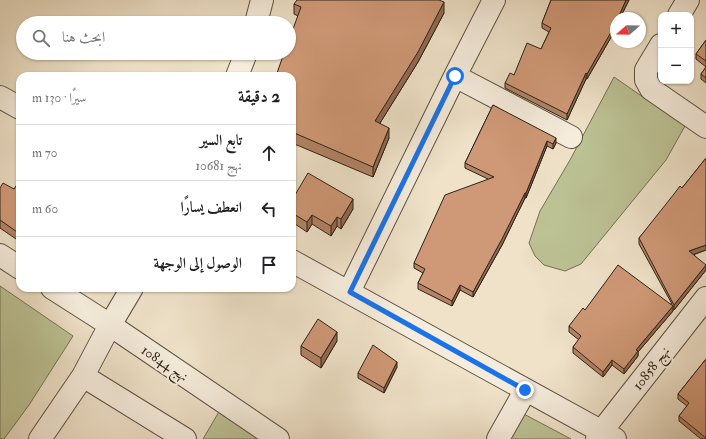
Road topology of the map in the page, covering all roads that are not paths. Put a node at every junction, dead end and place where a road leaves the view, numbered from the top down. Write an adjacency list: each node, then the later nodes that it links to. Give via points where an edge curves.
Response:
1 (262, 0): 5 (street)
2 (494, 0): 9 (street)
3 (688, 0): 4 (street)
4 (681, 12)
5 (258, 16)
6 (660, 48): 12 (street, via 646,70 646,80 651,89)
7 (243, 60): 8 (street)
8 (239, 72)
9 (455, 76): 13 (street); 19 (street)
10 (0, 97): 11 (street)
11 (16, 106)
12 (706, 127)
13 (571, 137)
14 (0, 255): 16 (street)
15 (296, 263): 19 (street)
16 (16, 265)
17 (58, 292): 21 (street, نهج 10844)
18 (130, 292): 21 (street)
19 (350, 292): 23 (street)
20 (706, 298): 24 (street, نهج 10858)
21 (110, 325): 22 (street); 27 (street, نهج 10844)
22 (83, 376): 25 (street); 26 (street)
23 (525, 390): 24 (street); 28 (street)
24 (604, 437)
25 (40, 439)
26 (185, 439)
27 (278, 439)
28 (498, 439)

